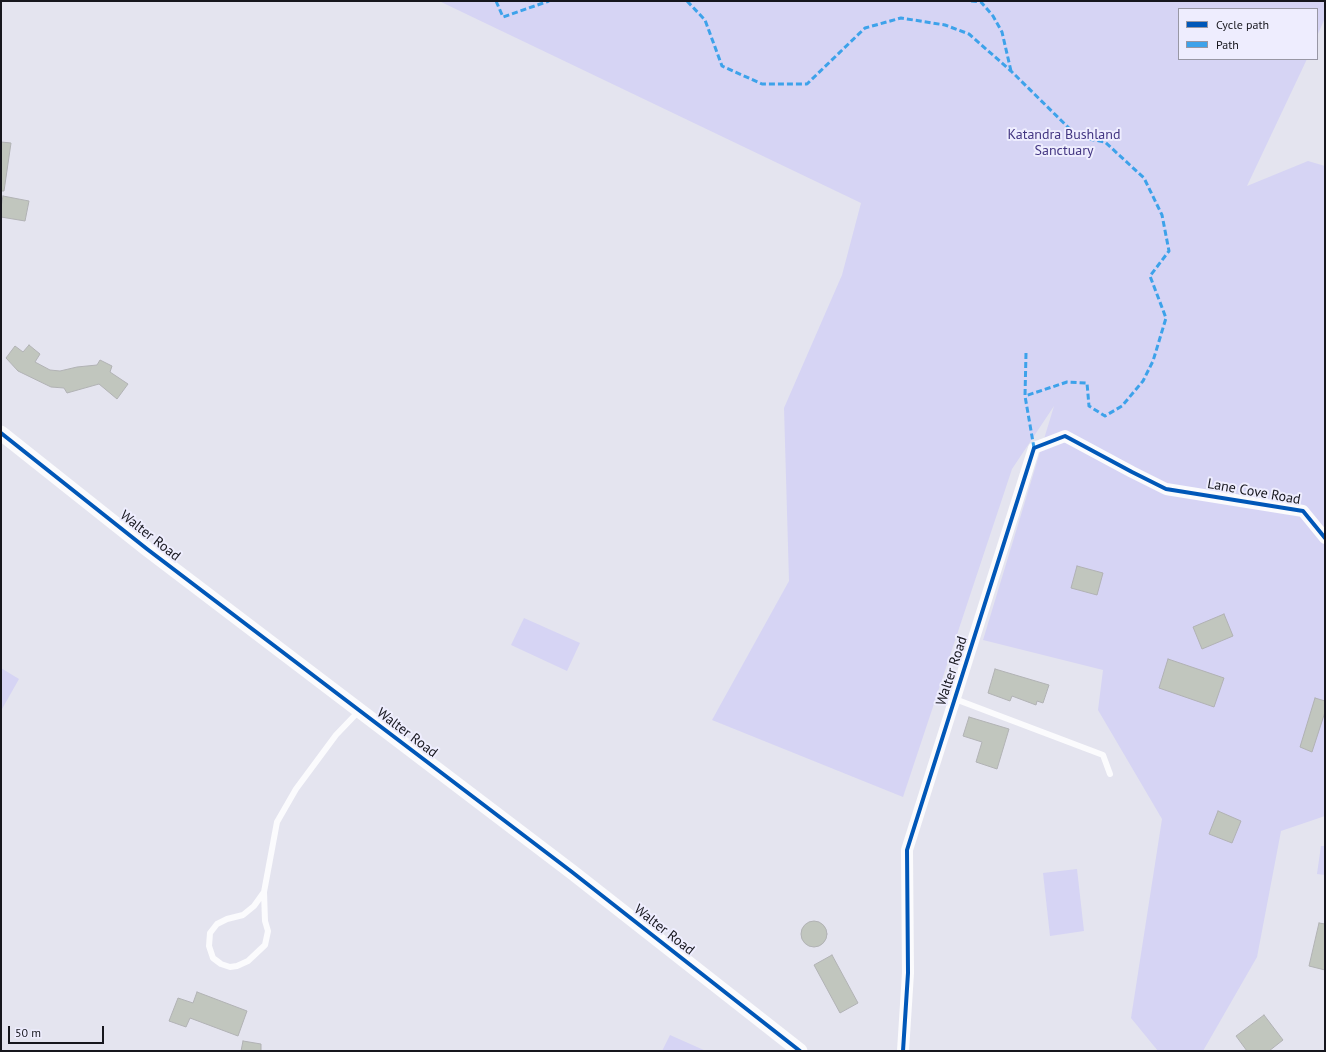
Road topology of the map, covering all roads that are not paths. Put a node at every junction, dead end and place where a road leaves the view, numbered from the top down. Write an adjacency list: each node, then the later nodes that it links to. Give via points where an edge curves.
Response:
1 (1, 433): 5 (street, Walter Road, via 147,549)
2 (1166, 489): 3 (street, Lane Cove Road, via 1303,511); 4 (street, Walter Road, via 1065,436 1034,448)
3 (1325, 538)
4 (955, 699): 6 (lane, via 1103,755); 9 (street, Walter Road, via 907,850 908,973)
5 (359, 710): 7 (lane, via 336,735 296,789 277,822); 8 (street, Walter Road, via 572,872)
6 (1110, 774)
7 (264, 892): 7 (lane, via 268,931 265,945 248,961 238,966 221,964 213,958 209,946 210,933 217,924 243,915 254,906)
8 (800, 1051)
9 (903, 1051)

